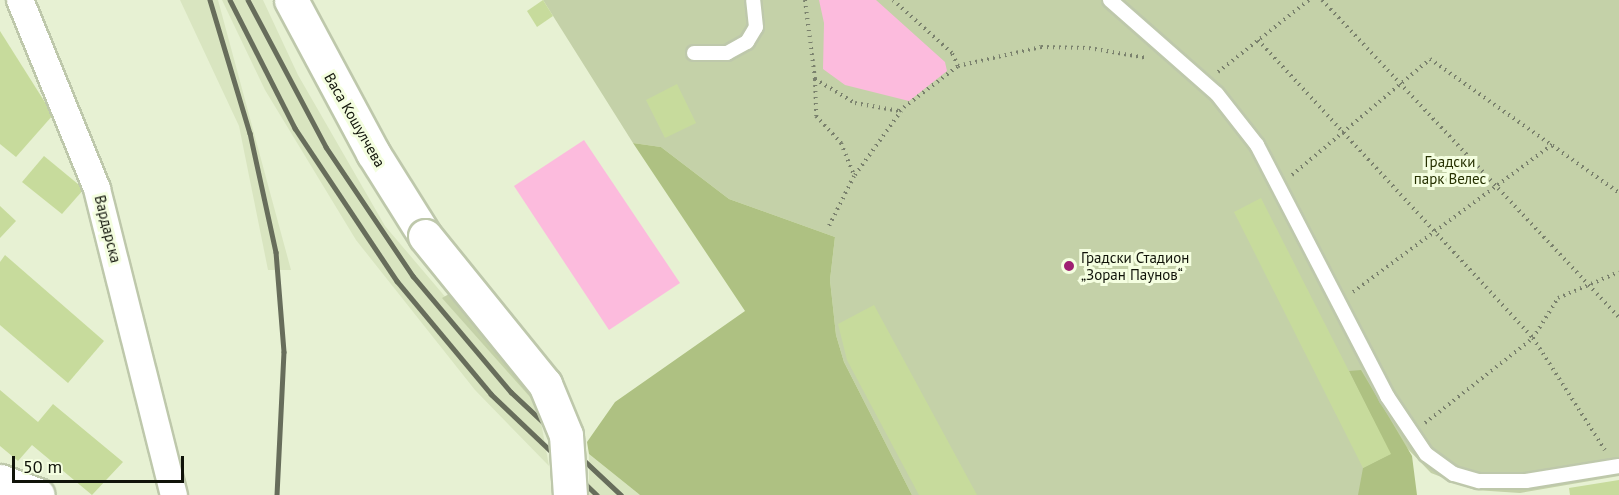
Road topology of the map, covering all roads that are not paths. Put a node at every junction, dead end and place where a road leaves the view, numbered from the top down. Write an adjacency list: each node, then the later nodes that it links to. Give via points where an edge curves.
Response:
1 (20, 0): 7 (street, Вардарска, via 97,189)
2 (291, 0): 12 (main road, Васа Кошулчева, bridge, via 373,153 425,236 545,384 568,446)
3 (753, 0): 5 (lane, via 756,27 747,42 727,53)
4 (1110, 0): 6 (lane, via 1205,82 1240,122 1280,184 1337,303 1410,435 1443,468 1479,481 1526,481)
5 (694, 53)
6 (1617, 466)
7 (166, 468): 10 (street); 11 (street, Вардарска)
8 (0, 481): 9 (main road)
9 (38, 495)
10 (153, 495)
11 (174, 495)
12 (570, 495)

